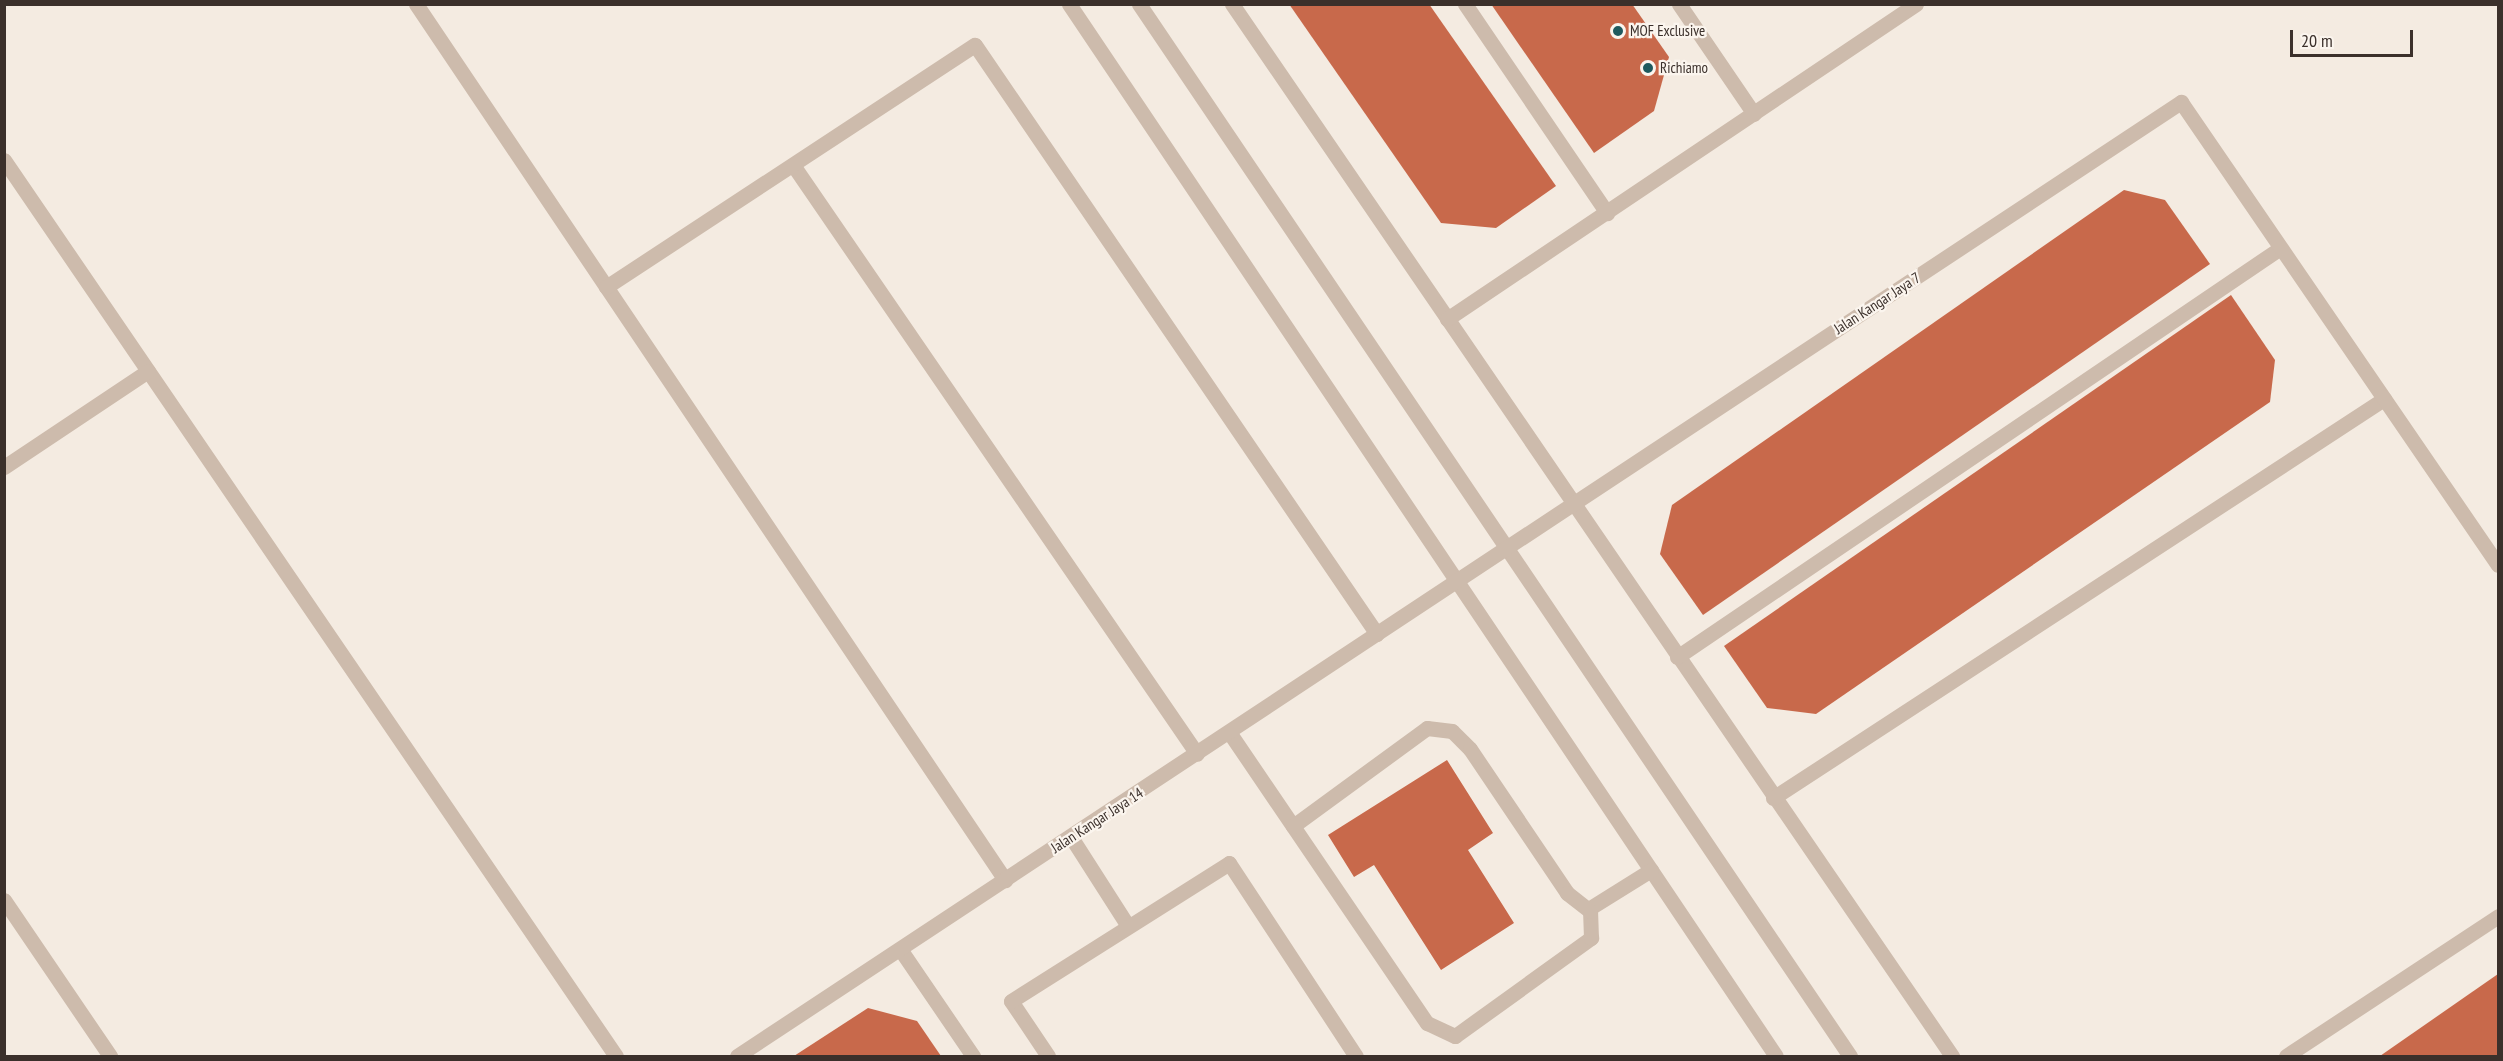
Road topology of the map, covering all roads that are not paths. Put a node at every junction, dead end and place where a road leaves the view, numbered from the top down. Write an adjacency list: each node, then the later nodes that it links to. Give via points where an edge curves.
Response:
1 (416, 4): 14 (street)
2 (1068, 4): 22 (street)
3 (1139, 4): 20 (street)
4 (1232, 4): 15 (street)
5 (1465, 4): 12 (street)
6 (1679, 4): 9 (street)
7 (1916, 4): 8 (street)
8 (1899, 9): 9 (street)
9 (1754, 114): 12 (street)
10 (4, 160): 16 (street)
11 (793, 165): 14 (street); 23 (street, via 975,45); 26 (street)
12 (1606, 213): 15 (street)
13 (2279, 249): 17 (street); 19 (street, Jalan Kangar Jaya 7, via 2181,102); 24 (street)
14 (606, 287): 31 (street)
15 (1447, 319): 19 (street)
16 (148, 371): 18 (street); 38 (street)
17 (2384, 399): 21 (street); 27 (street)
18 (4, 467)
19 (1572, 504): 20 (street, Jalan Kangar Jaya 7); 24 (street)
20 (1506, 548): 22 (street, Jalan Kangar Jaya 14); 44 (street)
21 (2499, 566)
22 (1457, 582): 23 (street, Jalan Kangar Jaya 14); 30 (street)
23 (1377, 634): 25 (street, Jalan Kangar Jaya 14)
24 (1677, 657): 27 (street)
25 (1229, 732): 26 (street, Jalan Kangar Jaya 14); 28 (street)
26 (1197, 754): 29 (street, Jalan Kangar Jaya 14)
27 (1773, 798): 45 (street)
28 (1293, 826): 33 (street, via 1427,728 1452,731 1470,749 1567,892); 33 (street, via 1427,1023 1455,1036 1591,938)
29 (1071, 837): 31 (street, Jalan Kangar Jaya 14); 35 (street)
30 (1651, 870): 33 (street); 43 (street)
31 (1005, 880): 36 (street, Jalan Kangar Jaya 14)
32 (4, 900): 37 (street)
33 (1590, 911)
34 (2499, 916): 46 (street)
35 (1128, 926): 41 (street, via 1011,1001); 42 (street, via 1229,863)
36 (900, 950): 39 (street, Jalan Kangar Jaya 14); 40 (street)
37 (110, 1056)
38 (616, 1056)
39 (737, 1056)
40 (973, 1056)
41 (1048, 1056)
42 (1356, 1056)
43 (1776, 1056)
44 (1850, 1056)
45 (1952, 1056)
46 (2286, 1056)

